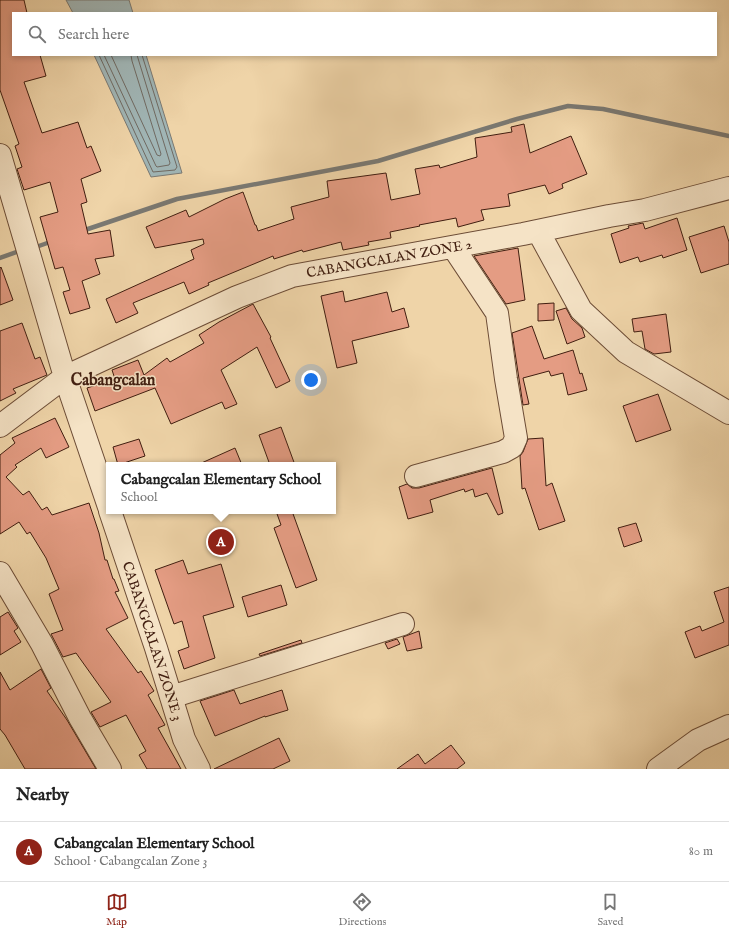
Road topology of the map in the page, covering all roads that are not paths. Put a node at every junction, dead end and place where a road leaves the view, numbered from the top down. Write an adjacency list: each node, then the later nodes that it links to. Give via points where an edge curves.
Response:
1 (0, 155): 5 (street)
2 (729, 188): 3 (street, CABANGCALAN ZONE 2, via 645,210)
3 (538, 231): 4 (street, CABANGCALAN ZONE 2); 6 (street, via 582,310 626,352)
4 (453, 247): 5 (street, CABANGCALAN ZONE 2, via 292,276 237,297); 8 (street, via 497,313 516,438 512,447 503,452)
5 (65, 377): 7 (street, CABANGCALAN ZONE 2); 9 (street)
6 (729, 412)
7 (0, 426)
8 (416, 476)
9 (106, 497)
10 (111, 514): 13 (street, CABANGCALAN ZONE 3)
11 (0, 573): 15 (street)
12 (403, 624): 13 (street)
13 (171, 697): 16 (street, CABANGCALAN ZONE 3, via 184,738)
14 (729, 726): 17 (street, via 698,740)
15 (110, 769)
16 (198, 769)
17 (658, 769)

